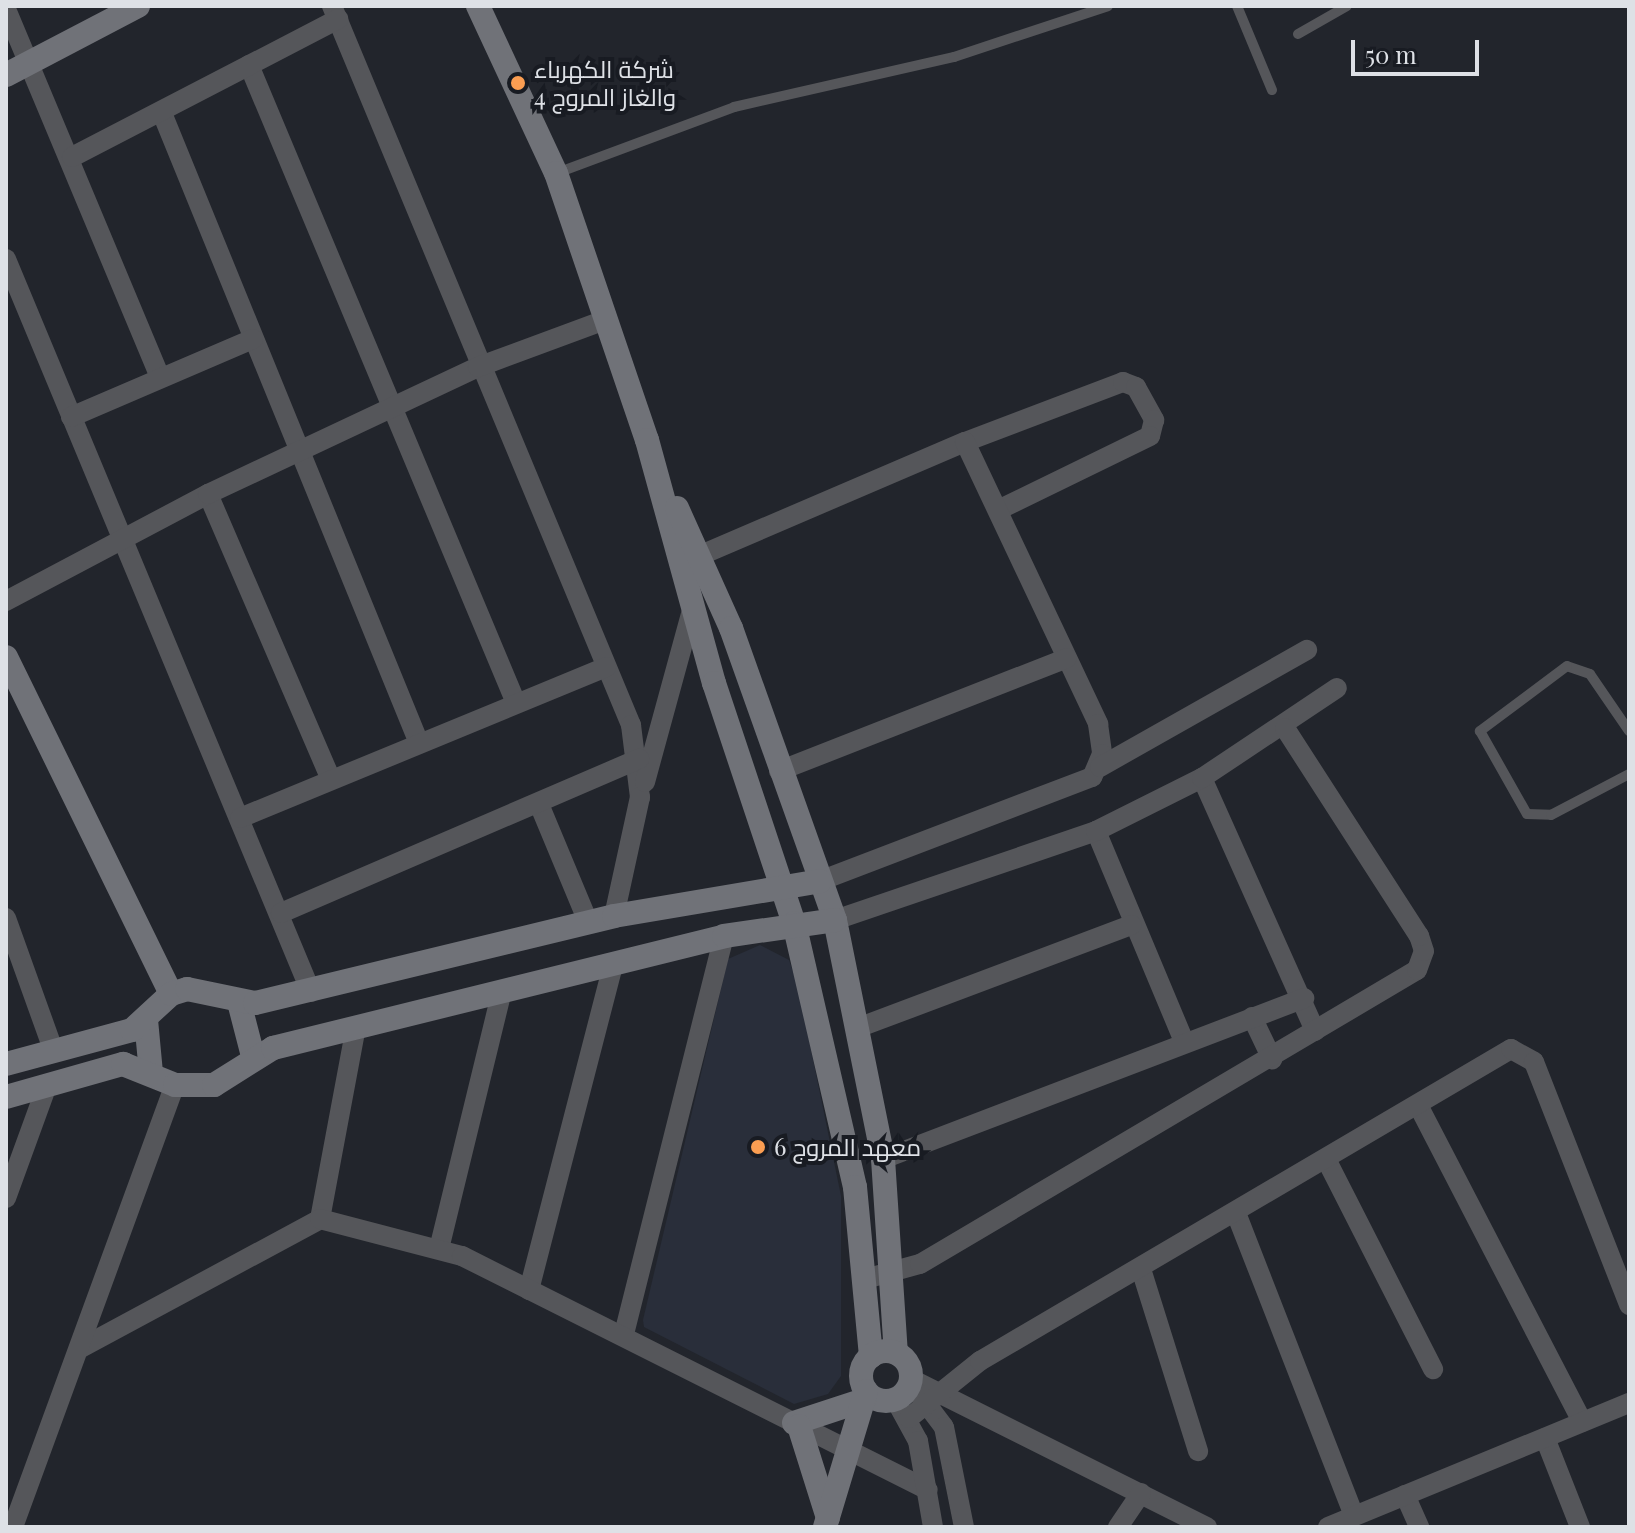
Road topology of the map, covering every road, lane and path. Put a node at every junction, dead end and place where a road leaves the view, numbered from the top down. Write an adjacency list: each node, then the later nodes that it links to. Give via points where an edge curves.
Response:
1 (478, 6): 15 (street)
2 (1108, 6): 15 (lane, via 954,57 734,107)
3 (1237, 6): 12 (lane)
4 (1347, 6): 8 (lane)
5 (131, 8): 9 (street)
6 (6, 9): 9 (street)
7 (335, 12): 10 (street); 19 (street)
8 (1298, 34)
9 (32, 61): 11 (street); 14 (street)
10 (249, 65): 13 (street); 21 (street)
11 (6, 75)
12 (1272, 90)
13 (162, 113): 14 (street); 18 (street)
14 (72, 157): 20 (street)
15 (556, 173): 17 (street)
16 (6, 259): 22 (street)
17 (605, 320): 19 (street); 28 (street)
18 (253, 339): 20 (street); 24 (street)
19 (478, 367): 21 (street); 34 (street)
20 (160, 377): 22 (street)
21 (390, 409): 24 (street); 36 (street)
22 (71, 417): 27 (street)
23 (965, 442): 26 (street); 26 (street, via 1123,382 1136,387 1154,420 1150,436); 28 (street)
24 (303, 455): 25 (street); 39 (street)
25 (208, 494): 27 (street); 45 (street)
26 (998, 510): 33 (street)
27 (124, 535): 29 (street); 48 (street)
28 (689, 560): 30 (street); 42 (street)
29 (6, 601)
30 (692, 610): 46 (street); 51 (street)
31 (1307, 650): 41 (street)
32 (6, 657): 62 (street)
33 (1067, 658): 41 (street, via 1098,724); 42 (street)
34 (606, 667): 36 (street); 40 (street)
35 (1337, 688): 37 (street)
36 (516, 703): 39 (street)
37 (1285, 728): 44 (street); 69 (street, via 1424,951 1417,970)
38 (1629, 731): 43 (lane, via 1590,674 1567,666 1480,731 1527,814 1551,815)
39 (419, 743): 45 (street)
40 (639, 759): 46 (street); 47 (street)
41 (1100, 767): 50 (street, via 1092,777)
42 (779, 771): 50 (street)
43 (1629, 774)
44 (1202, 778): 49 (street); 64 (street)
45 (331, 779): 48 (street)
46 (640, 797): 53 (street)
47 (539, 804): 52 (street); 56 (street)
48 (240, 818): 52 (street)
49 (1096, 831): 55 (street); 58 (street)
50 (820, 881): 51 (street); 55 (street)
51 (782, 884): 53 (street); 57 (street)
52 (281, 913): 61 (street)
53 (614, 916): 56 (street)
54 (6, 918): 72 (street)
55 (835, 920): 57 (street); 68 (street)
56 (588, 922): 61 (street)
57 (794, 923): 59 (street); 89 (street, via 839,1098)
58 (1132, 925): 68 (street); 71 (street)
59 (724, 936): 60 (street); 92 (street)
60 (613, 966): 63 (street); 90 (street)
61 (311, 992): 65 (street)
62 (171, 994): 65 (street, via 202,989); 67 (street)
63 (501, 994): 70 (street); 86 (street)
64 (1304, 998): 66 (street); 69 (street)
65 (239, 1002): 73 (street)
66 (1252, 1017): 71 (street); 74 (street)
67 (146, 1020): 72 (street); 76 (street)
68 (860, 1027): 81 (street)
69 (1315, 1031): 74 (street)
70 (355, 1032): 73 (street); 85 (street)
71 (1184, 1041): 81 (street)
72 (54, 1052): 75 (street)
73 (253, 1056): 77 (street, via 214,1085)
74 (1272, 1059): 88 (street)
75 (6, 1064)
76 (151, 1073): 77 (street); 78 (street, via 112,1066)
77 (175, 1085): 93 (street)
78 (46, 1088): 79 (street); 83 (street)
79 (6, 1097)
80 (1418, 1105): 82 (street); 91 (street, via 1511,1049 1530,1056); 100 (street)
81 (883, 1159): 88 (street)
82 (1326, 1159): 84 (street); 96 (street)
83 (6, 1198)
84 (1236, 1213): 87 (street); 108 (street)
85 (320, 1219): 86 (street); 93 (street)
86 (439, 1249): 90 (street)
87 (1141, 1269): 98 (street, via 969,1368); 104 (street)
88 (892, 1275): 89 (street); 94 (street)
89 (865, 1279): 95 (street)
90 (529, 1290): 92 (street)
91 (1629, 1305)
92 (624, 1334): 101 (street)
93 (79, 1349): 110 (street)
94 (896, 1353): 95 (street); 97 (street)
95 (871, 1356): 97 (street, via 861,1372)
96 (1433, 1369)
97 (891, 1396): 98 (street); 101 (street); 103 (street); 105 (street)
98 (935, 1399): 106 (street); 112 (street)
99 (1629, 1403): 100 (street)
100 (1582, 1422): 102 (street)
101 (796, 1424): 103 (street); 109 (street)
102 (1545, 1438): 107 (street); 117 (street)
103 (850, 1447): 105 (street); 109 (street)
104 (1198, 1451)
105 (928, 1490): 111 (street)
106 (1141, 1493): 113 (street); 114 (street)
107 (1405, 1495): 108 (street); 116 (street)
108 (1354, 1515): 115 (street)
109 (827, 1523)
110 (13, 1527)
111 (933, 1527)
112 (964, 1527)
113 (1118, 1527)
114 (1207, 1527)
115 (1328, 1527)
116 (1419, 1527)
117 (1580, 1527)

